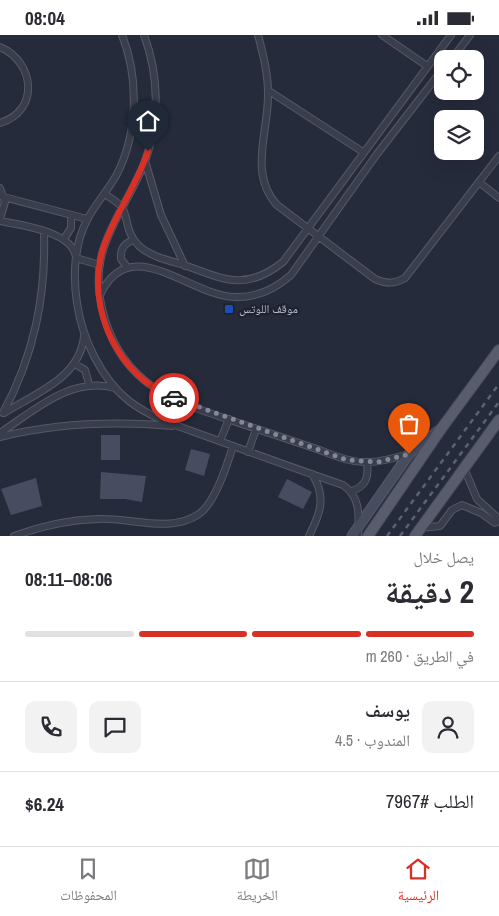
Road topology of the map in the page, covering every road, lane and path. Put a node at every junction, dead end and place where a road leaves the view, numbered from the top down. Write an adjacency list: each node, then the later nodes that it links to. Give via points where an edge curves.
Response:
1 (122, 35): 21 (street, via 131,67 134,111 118,173)
2 (144, 35): 17 (street, via 153,65 156,100)
3 (258, 35): 11 (street)
4 (382, 35): 9 (street)
5 (451, 35): 9 (street)
6 (470, 35): 8 (street)
7 (0, 47): 12 (street, via 18,59 28,78 26,99 14,116)
8 (459, 50)
9 (427, 66): 14 (street)
10 (434, 80): 15 (street)
11 (268, 91): 14 (street); 28 (street, via 262,182 277,205)
12 (2, 122): 13 (street)
13 (0, 129)
14 (363, 152): 15 (street, via 374,147); 18 (street, via 364,164); 28 (street)
15 (377, 155): 18 (street)
16 (499, 157): 19 (street)
17 (145, 161): 24 (street); 35 (street, via 162,215)
18 (369, 165): 30 (street)
19 (479, 182): 23 (street); 30 (street, via 405,278 396,283 375,279)
20 (0, 188): 22 (street)
21 (106, 194): 24 (street); 26 (street)
22 (2, 196): 25 (street); 27 (street, via 5,209)
23 (499, 198)
24 (122, 207): 32 (street, via 126,226); 34 (street)
25 (72, 215): 26 (street); 31 (street, via 71,228)
26 (87, 219): 33 (street)
27 (0, 220): 29 (street)
28 (306, 228): 30 (street); 35 (street, via 283,262 270,273 254,279 219,279)
29 (44, 232): 31 (street); 43 (street, via 44,279 37,325 24,371)
30 (317, 235): 36 (street, via 291,275 279,285 250,297 218,295 150,268)
31 (64, 239): 33 (street, via 73,247)
32 (134, 240): 35 (street, via 147,252); 36 (street, via 124,244 122,249 121,259)
33 (76, 258): 34 (street); 38 (street, via 75,291)
34 (100, 265): 37 (street)
35 (185, 266)
36 (127, 267): 37 (street, via 106,283)
37 (100, 297): 44 (street, via 111,339 139,379 160,393)
38 (84, 334): 40 (street, via 83,347); 42 (street)
39 (499, 351): 48 (main road)
40 (75, 364): 41 (street, via 87,373); 43 (street, via 63,377)
41 (89, 384): 42 (street); 49 (street, via 68,390)
42 (115, 388): 46 (street, via 146,412)
43 (2, 414)
44 (229, 419): 47 (street); 51 (street)
45 (499, 420): 56 (main road)
46 (179, 427): 50 (street, via 92,423); 51 (street)
47 (256, 429): 53 (street); 55 (street, via 347,460)
48 (441, 429): 54 (street); 66 (main road)
49 (0, 433)
50 (0, 437)
51 (220, 441): 52 (street)
52 (232, 446): 53 (street); 62 (street, via 207,507 191,519 173,524 114,519 77,520 47,525)
53 (248, 452): 57 (street)
54 (409, 454): 55 (street); 60 (street)
55 (367, 463): 58 (street, via 368,478)
56 (464, 468): 59 (street, via 477,499); 61 (main road)
57 (312, 474): 58 (street); 63 (street, via 322,502)
58 (352, 491): 60 (street, via 358,505)
59 (499, 522): 61 (street, via 494,523 462,505 452,510 440,526)
60 (358, 526): 64 (street); 65 (street)
61 (417, 532)
62 (14, 536)
63 (308, 536)
64 (352, 536)
65 (358, 536)
66 (368, 536)

